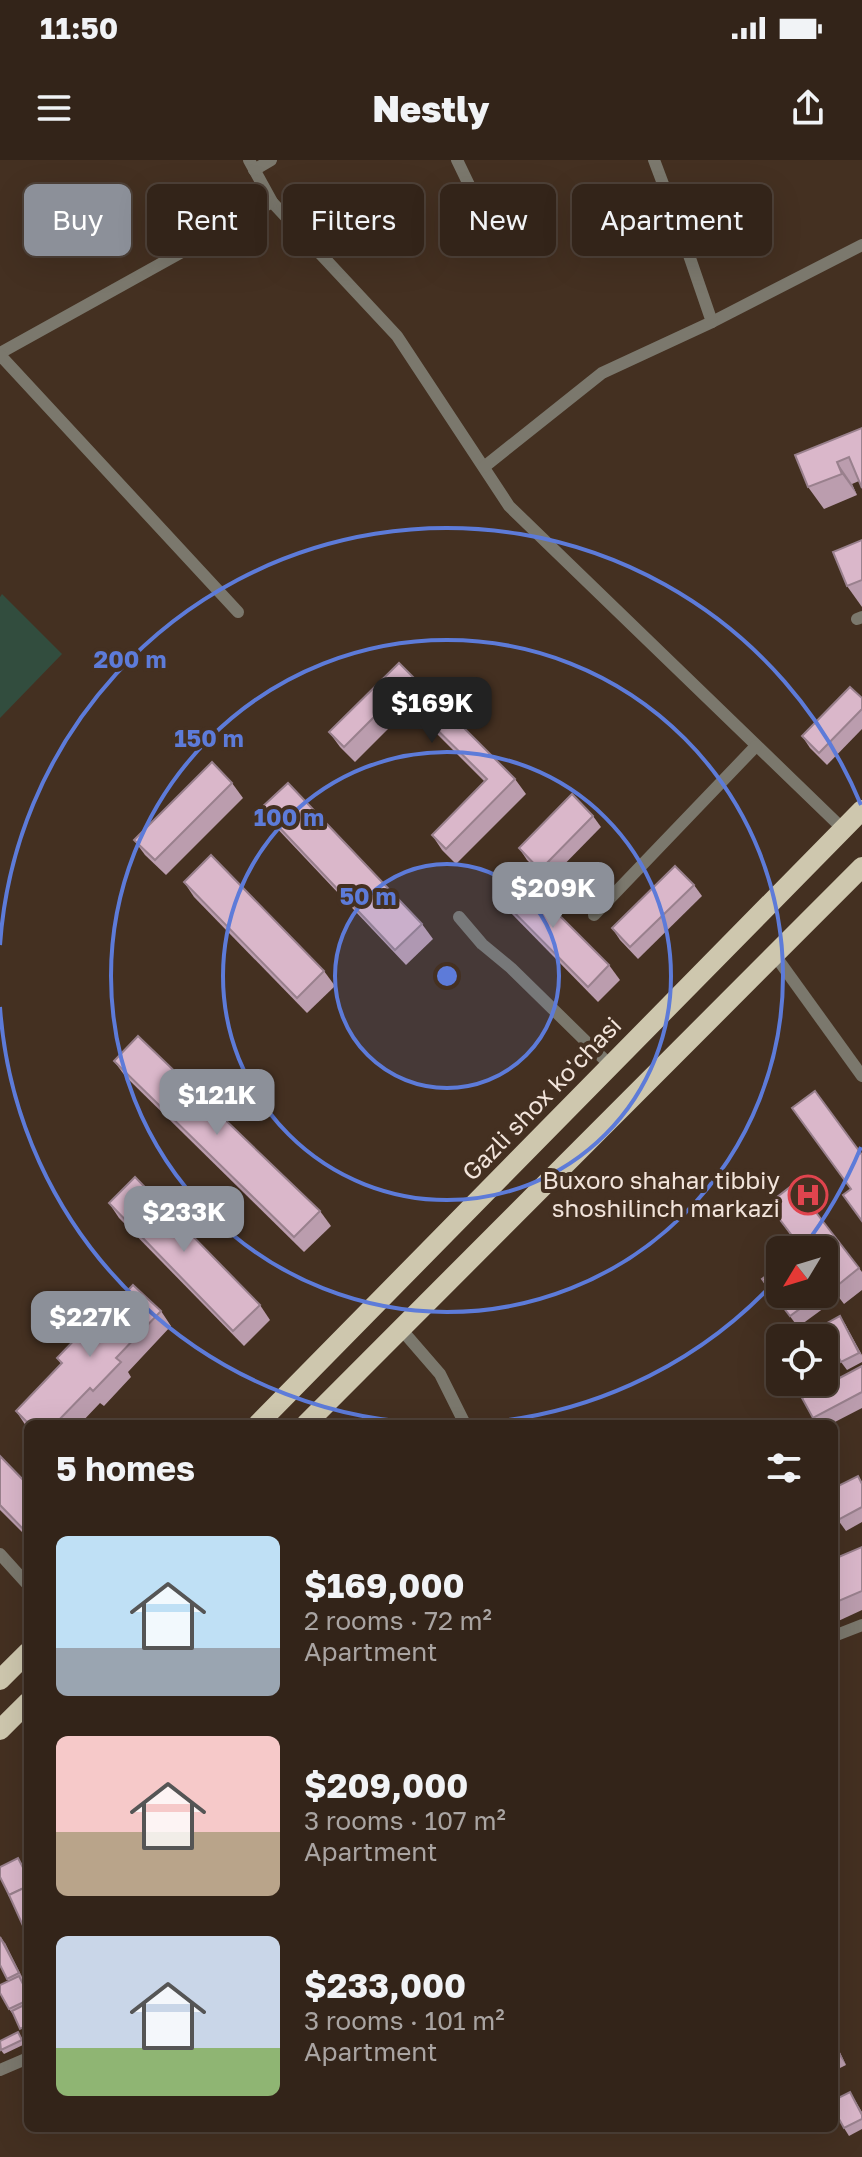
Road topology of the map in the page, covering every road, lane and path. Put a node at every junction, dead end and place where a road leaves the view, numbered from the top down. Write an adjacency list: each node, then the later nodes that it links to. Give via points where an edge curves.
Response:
1 (271, 160): 4 (street)
2 (457, 160): 5 (street)
3 (654, 160): 8 (street)
4 (252, 165): 6 (street)
5 (469, 184)
6 (272, 202): 9 (street); 10 (street, via 397,336)
7 (862, 245): 8 (street)
8 (712, 322): 10 (street, via 602,373)
9 (0, 354): 11 (street)
10 (484, 467): 12 (street, via 509,506)
11 (238, 612)
12 (756, 746): 14 (street); 16 (street)
13 (862, 810): 14 (highway, Gazli shox ko'chasi)
14 (843, 829): 19 (highway, Gazli shox ko'chasi)
15 (862, 867): 18 (highway)
16 (594, 915)
17 (459, 917): 19 (street)
18 (774, 954): 20 (street); 21 (highway)
19 (611, 1066): 22 (highway, Gazli shox ko'chasi)
20 (862, 1076)
21 (401, 1329): 23 (highway); 24 (street, via 440,1374)
22 (262, 1420)
23 (310, 1420)
24 (463, 1420)
25 (0, 1554): 26 (street)
26 (24, 1581)
27 (862, 1625): 28 (street)
28 (838, 1634)
29 (24, 1656): 30 (highway)
30 (0, 1680)
31 (24, 1706): 32 (highway)
32 (0, 1730)
33 (24, 2060): 34 (street)
34 (0, 2070)

